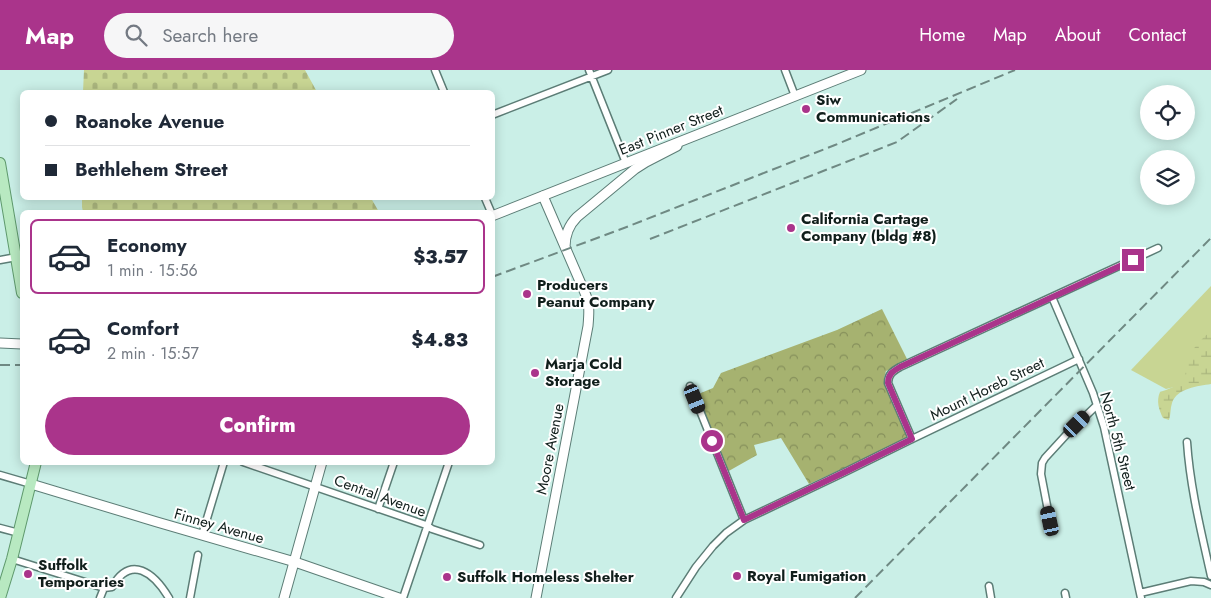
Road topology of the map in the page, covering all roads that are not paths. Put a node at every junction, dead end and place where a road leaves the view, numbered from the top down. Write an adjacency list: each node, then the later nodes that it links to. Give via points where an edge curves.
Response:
1 (435, 70): 6 (street)
2 (608, 70): 5 (street)
3 (785, 70): 7 (street)
4 (861, 70): 7 (street, East Pinner Street)
5 (590, 73): 8 (street); 11 (street)
6 (443, 90)
7 (795, 96): 9 (street, East Pinner Street)
8 (495, 114)
9 (717, 127): 11 (street, East Pinner Street); 15 (street, via 646,162 612,187 573,221 565,238)
10 (0, 163): 16 (main road)
11 (626, 163): 12 (street, East Pinner Street)
12 (543, 196): 13 (street, East Pinner Street); 15 (street, Moore Avenue)
13 (495, 215)
14 (1158, 248): 18 (street)
15 (565, 250): 58 (street, Moore Avenue, via 588,300 590,313)
16 (19, 256): 17 (street)
17 (0, 260)
18 (1052, 297): 21 (street, North 5th Street); 24 (street, via 889,375 888,383)
19 (0, 343): 20 (street)
20 (20, 344)
21 (1079, 359): 23 (street, North 5th Street); 24 (street, Mount Horeb Street)
22 (690, 386): 36 (street)
23 (1098, 405): 37 (street, via 1042,463); 50 (street, North 5th Street)
24 (912, 439): 36 (street, Mount Horeb Street)
25 (1187, 442): 46 (street, via 1192,485)
26 (35, 465): 33 (main road)
27 (223, 465): 41 (street)
28 (252, 465): 34 (street, Central Avenue)
29 (321, 465): 34 (street)
30 (393, 465): 35 (street)
31 (448, 465): 38 (street)
32 (0, 475): 33 (street)
33 (31, 484): 40 (main road); 41 (street, Finney Avenue)
34 (316, 487): 35 (street, Central Avenue); 45 (street)
35 (378, 509): 38 (street, Central Avenue)
36 (744, 520): 59 (street, via 713,546)
37 (1050, 521)
38 (428, 526): 42 (street, Central Avenue); 57 (street)
39 (0, 528): 40 (street)
40 (19, 533): 44 (main road)
41 (202, 535): 45 (street, Finney Avenue)
42 (480, 546)
43 (198, 555): 54 (street)
44 (12, 558): 49 (street); 51 (main road)
45 (295, 562): 55 (street); 56 (street, Finney Avenue)
46 (1211, 576)
47 (1211, 585): 50 (street, via 1191,581)
48 (989, 586): 60 (street)
49 (104, 588): 52 (street); 53 (street, via 112,587 122,574 132,570 146,571)
50 (1141, 596)
51 (0, 598)
52 (100, 598)
53 (169, 598)
54 (190, 598)
55 (284, 598)
56 (399, 598)
57 (403, 598)
58 (536, 598)
59 (676, 598)
60 (991, 598)

